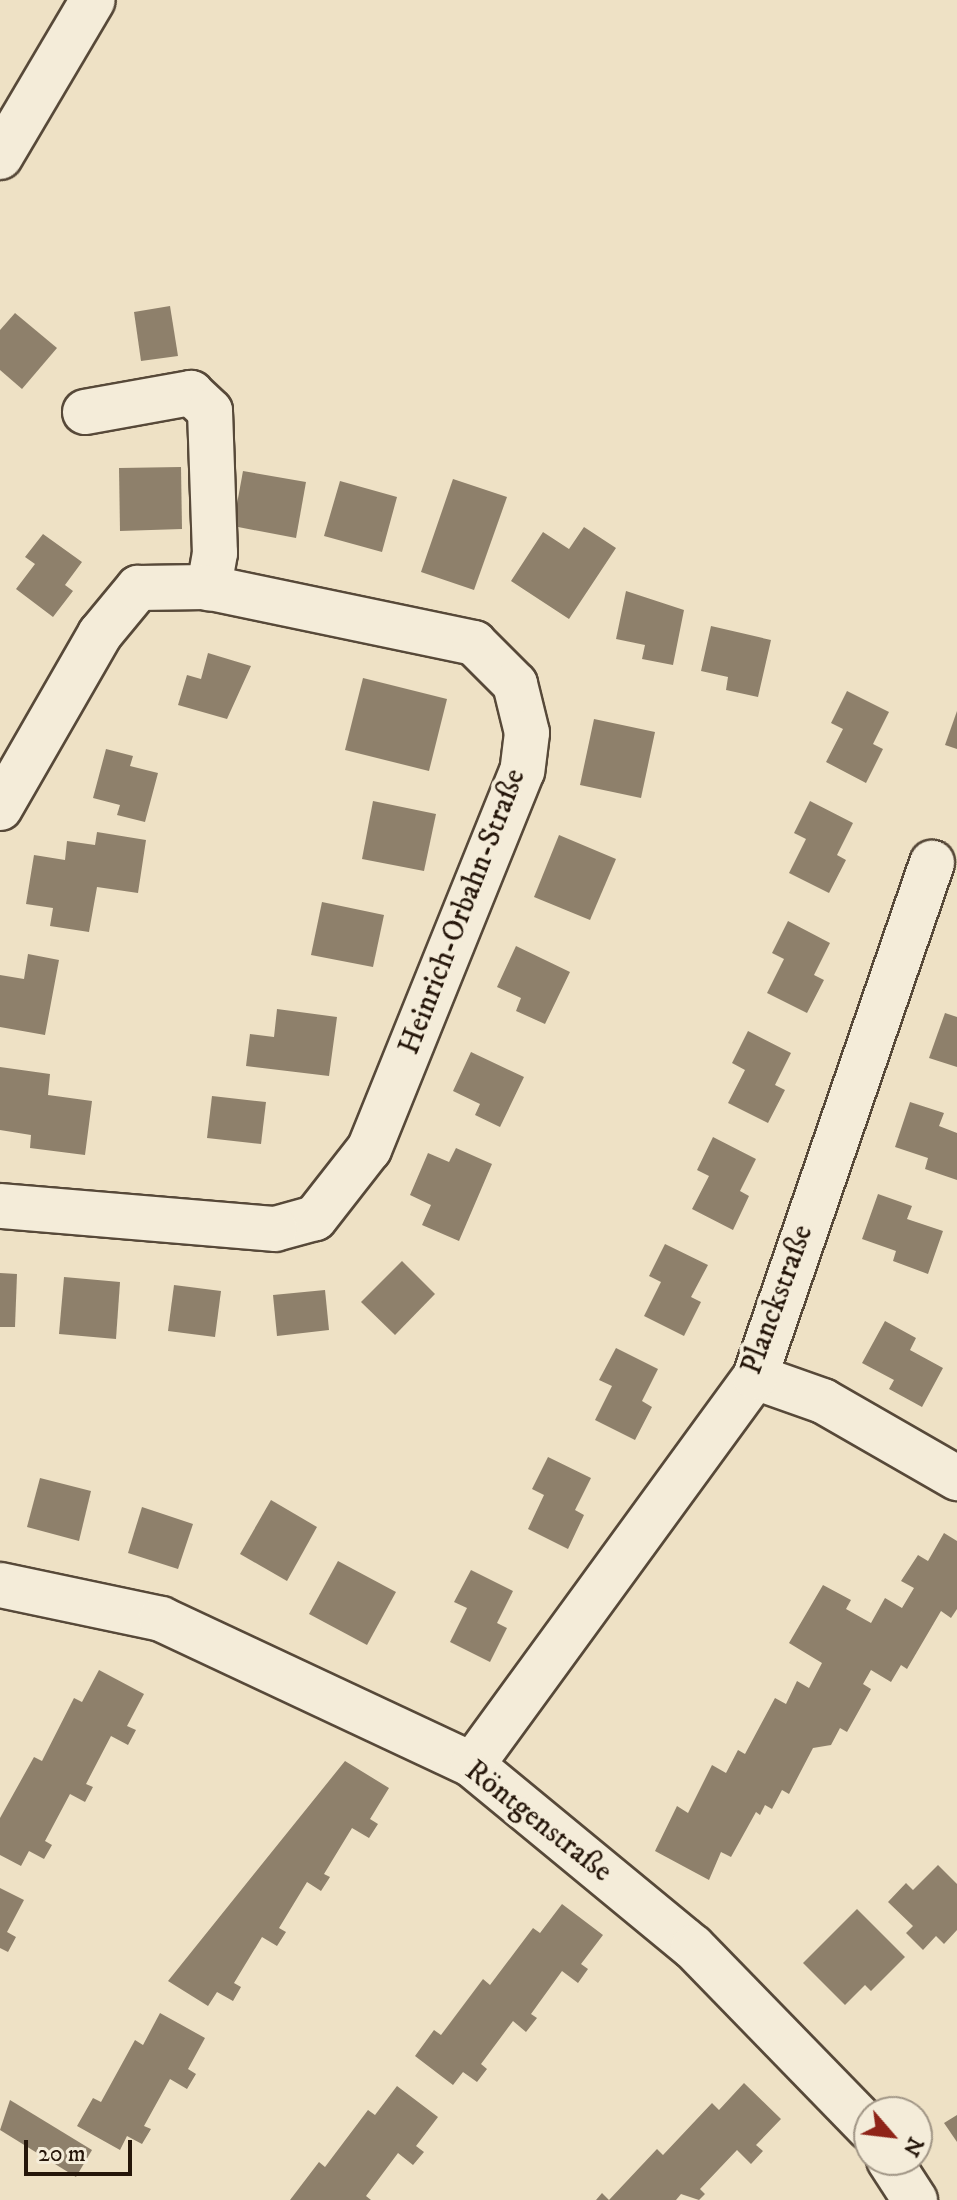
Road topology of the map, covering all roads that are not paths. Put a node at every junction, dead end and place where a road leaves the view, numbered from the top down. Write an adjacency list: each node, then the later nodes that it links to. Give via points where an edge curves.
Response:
1 (93, 0): 2 (street)
2 (0, 157)
3 (85, 412): 4 (street, via 191,393 210,411 215,553)
4 (209, 588): 5 (street, Heinrich-Orbahn-Straße, via 138,588 100,634); 7 (street, Heinrich-Orbahn-Straße, via 474,643 515,684 527,733 522,771 369,1149 315,1218 275,1229)
5 (0, 808)
6 (932, 863): 8 (street, Planckstraße)
7 (0, 1206)
8 (755, 1377): 9 (street, via 823,1401); 11 (street, Planckstraße)
9 (957, 1478)
10 (0, 1585): 11 (street, Röntgenstraße, via 161,1619)
11 (472, 1765): 12 (street, Röntgenstraße, via 693,1947)
12 (853, 2112)
13 (899, 2176): 14 (street)
14 (915, 2200)

